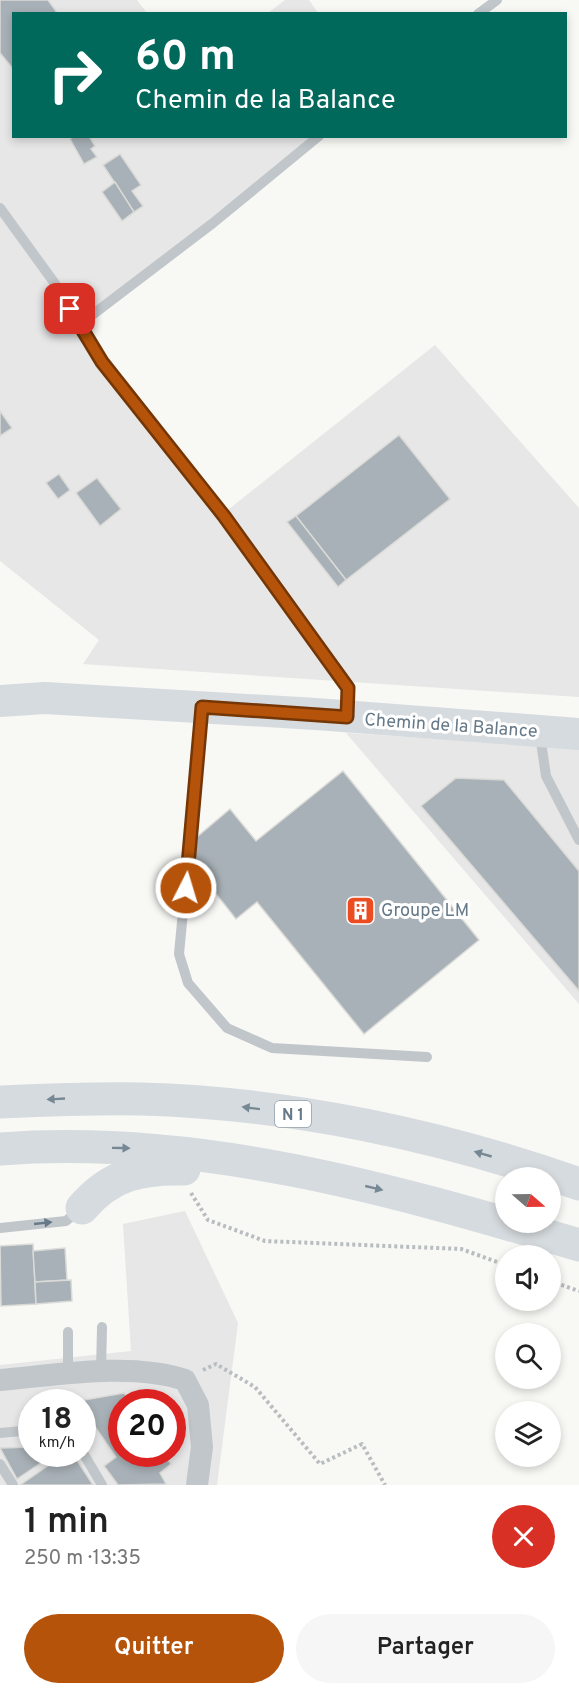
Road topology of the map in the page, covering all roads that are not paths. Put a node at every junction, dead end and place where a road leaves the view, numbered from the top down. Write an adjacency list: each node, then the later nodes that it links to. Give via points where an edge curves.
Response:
1 (497, 0): 2 (lane)
2 (481, 12)
3 (317, 138): 5 (lane)
4 (0, 208): 5 (lane, via 61,292)
5 (79, 325): 8 (lane, via 102,362 224,516 348,688)
6 (0, 701): 7 (street, Chemin de la Balance, via 45,698)
7 (202, 707): 8 (street, Chemin de la Balance); 12 (lane, via 179,954 188,983 226,1028 272,1048)
8 (347, 717): 9 (street, Chemin de la Balance)
9 (540, 732): 10 (street, Chemin de la Balance); 11 (lane, via 546,776)
10 (579, 734)
11 (579, 840)
12 (427, 1057)
13 (0, 1102): 16 (highway, N 1, one-way to 13, via 466,1149 362,1125 246,1107 144,1099)
14 (0, 1149): 15 (highway, one-way to 15, via 132,1148 202,1154)
15 (317, 1175): 17 (highway, via 174,1169 132,1172 97,1191); 19 (highway, one-way to 19, via 427,1200)
16 (579, 1184)
17 (82, 1208): 18 (lane, one-way to 17, via 66,1221)
18 (0, 1228)
19 (579, 1245)
20 (102, 1328): 22 (lane)
21 (68, 1332): 23 (lane)
22 (101, 1372): 23 (street); 31 (street, via 165,1373 185,1380 198,1405 202,1447)
23 (68, 1374): 24 (street)
24 (0, 1380)
25 (18, 1431): 26 (lane)
26 (0, 1433)
27 (0, 1464): 29 (lane)
28 (91, 1467): 30 (lane)
29 (13, 1485)
30 (102, 1485)
31 (197, 1485)

